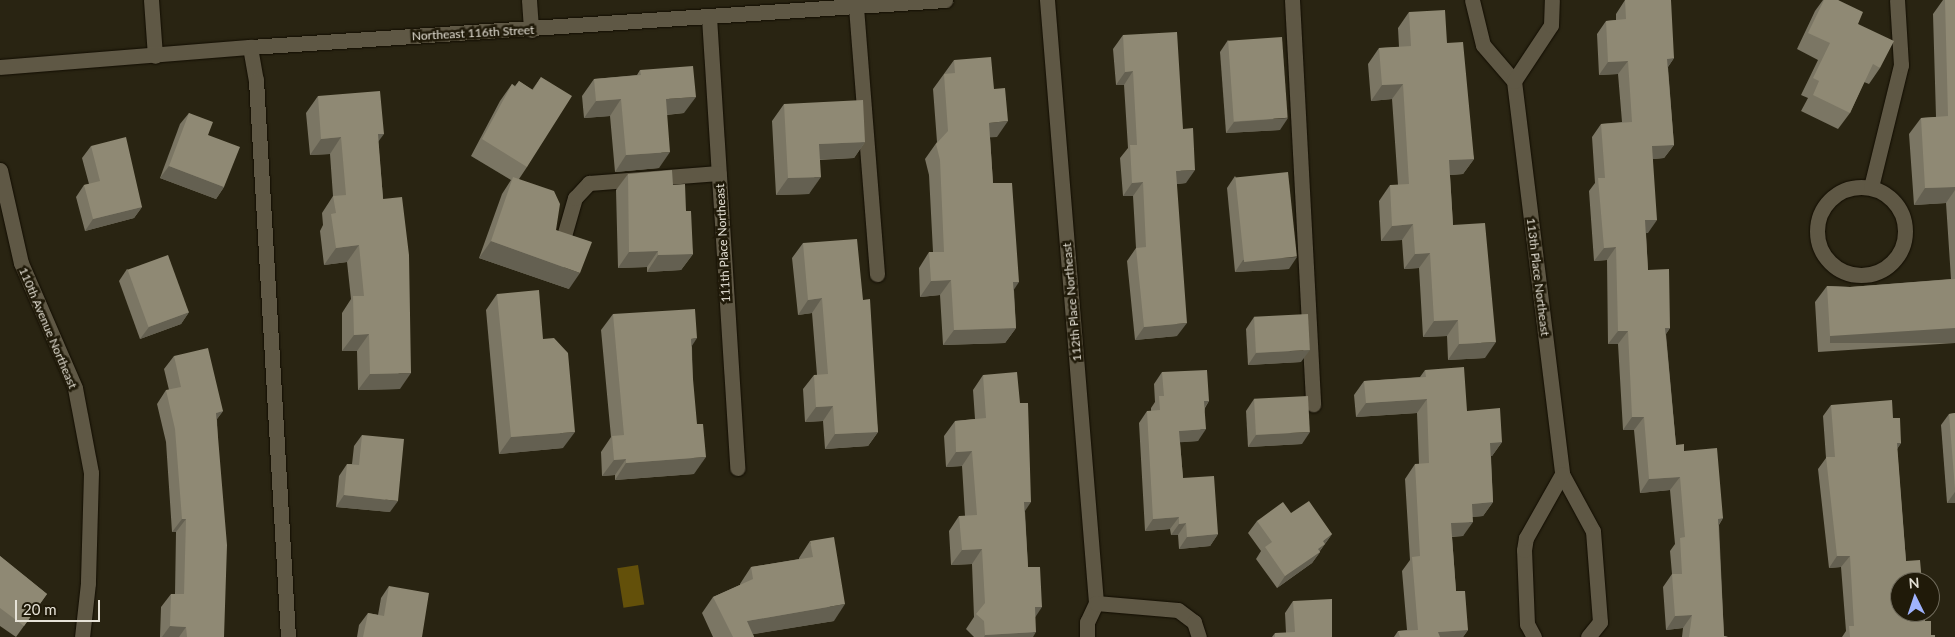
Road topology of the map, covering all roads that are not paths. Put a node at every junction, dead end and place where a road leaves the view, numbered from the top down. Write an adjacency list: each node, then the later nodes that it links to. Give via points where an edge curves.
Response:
1 (151, 0): 14 (street)
2 (529, 0): 12 (street)
3 (945, 0): 10 (street, Northeast 116th Street)
4 (1047, 0): 25 (street, 112th Place Northeast)
5 (1292, 0): 22 (street)
6 (1472, 0): 16 (street, via 1483,45)
7 (1552, 0): 16 (street, via 1551,25)
8 (1897, 0): 19 (street, via 1901,65)
9 (833, 4): 10 (street, Northeast 116th Street); 11 (street, Northeast 116th Street)
10 (856, 7): 21 (street)
11 (709, 18): 12 (street, Northeast 116th Street); 18 (street, 111th Place Northeast)
12 (531, 30): 13 (street, Northeast 116th Street)
13 (250, 47): 14 (street, Northeast 116th Street); 27 (street, via 256,89)
14 (154, 56): 15 (street, Northeast 116th Street)
15 (0, 68)
16 (1514, 80): 24 (street, 113th Place Northeast)
17 (0, 170): 26 (street, 110th Avenue Northeast, via 21,263 75,388 91,473 88,582)
18 (719, 173): 20 (street, via 589,183 575,198); 23 (street, 111th Place Northeast)
19 (1871, 187): 19 (street, via 1842,190 1821,210 1816,239 1831,264 1844,272 1872,274 1897,257 1904,244 1903,216 1896,203)
20 (564, 236)
21 (877, 274)
22 (1313, 404)
23 (737, 468)
24 (1562, 474): 30 (street, via 1526,538 1527,624); 31 (street, 113th Place Northeast, via 1593,531 1600,622)
25 (1096, 603): 28 (street, 112th Place Northeast, via 1087,622); 29 (street, via 1178,610 1194,622)
26 (82, 637)
27 (288, 637)
28 (1087, 637)
29 (1199, 637)
30 (1534, 637)
31 (1588, 637)

